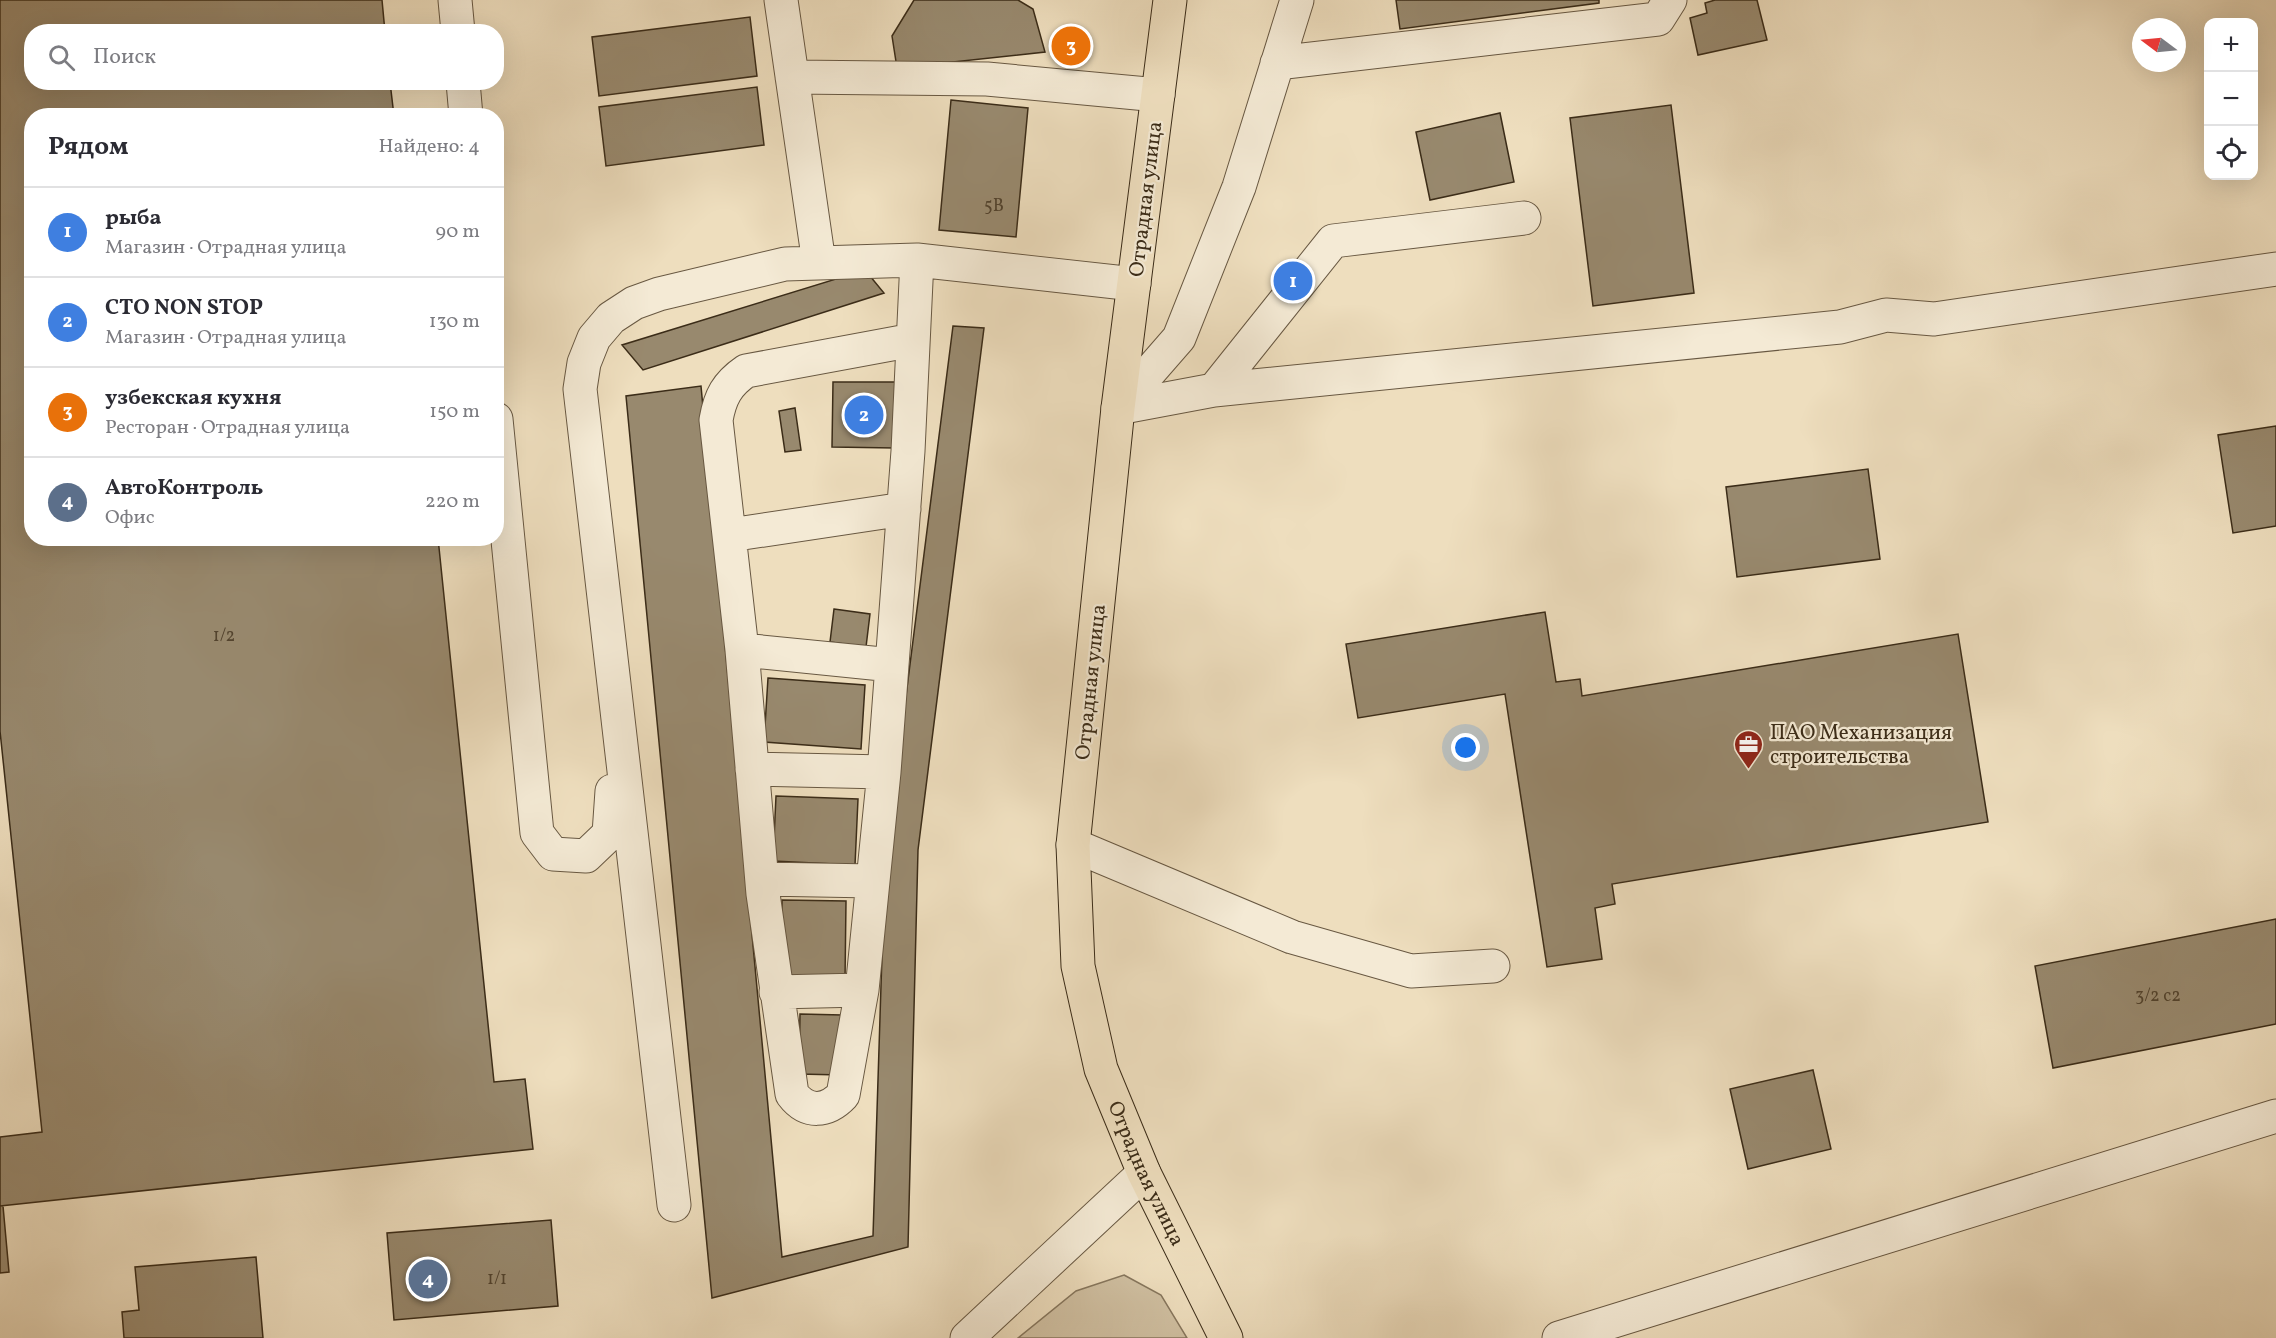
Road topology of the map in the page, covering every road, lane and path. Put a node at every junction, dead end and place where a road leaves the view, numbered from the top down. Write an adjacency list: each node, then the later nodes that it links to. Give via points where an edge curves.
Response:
1 (455, 0): 6 (lane)
2 (781, 0): 8 (lane)
3 (1170, 0): 10 (main road, Отрадная улица)
4 (1297, 0): 7 (lane)
5 (1670, 0): 7 (lane, via 1658,19)
6 (457, 24)
7 (1277, 63): 19 (lane, via 1239,187 1179,338)
8 (792, 77): 10 (lane, via 987,79); 14 (lane)
9 (464, 90): 11 (lane)
10 (1158, 95): 16 (main road, Отрадная улица)
11 (465, 108)
12 (1524, 218): 18 (lane, via 1333,242)
13 (917, 261): 14 (lane); 16 (lane); 17 (lane)
14 (819, 263): 25 (lane, via 784,264 659,294 634,303 611,318 594,338 584,363 580,389)
15 (2276, 269): 18 (lane, via 1934,319 1886,315 1840,327)
16 (1134, 284): 19 (main road, Отрадная улица)
17 (913, 340): 21 (lane); 22 (lane, via 746,371 734,379 724,391 716,420)
18 (1214, 390): 19 (lane)
19 (1118, 408): 28 (main road, Отрадная улица)
20 (504, 500): 25 (lane, via 537,833 554,854 586,856 609,834)
21 (904, 509): 22 (lane); 24 (lane)
22 (730, 535): 23 (lane)
23 (742, 650): 24 (lane); 26 (lane)
24 (892, 665): 27 (lane)
25 (616, 707): 36 (lane)
26 (752, 769): 27 (lane); 29 (lane)
27 (884, 772): 30 (lane)
28 (1073, 845): 31 (lane, via 1292,937 1411,971); 35 (main road, Отрадная улица, via 1078,966 1101,1069)
29 (762, 879): 30 (lane); 33 (lane)
30 (873, 881): 32 (lane)
31 (1493, 966)
32 (862, 990): 33 (lane); 33 (lane, via 843,1095 830,1106 813,1109 792,1094)
33 (776, 993)
34 (2276, 1116): 39 (lane)
35 (1144, 1173): 37 (lane); 38 (main road, Отрадная улица)
36 (674, 1205)
37 (967, 1338)
38 (1226, 1338)
39 (1559, 1338)

